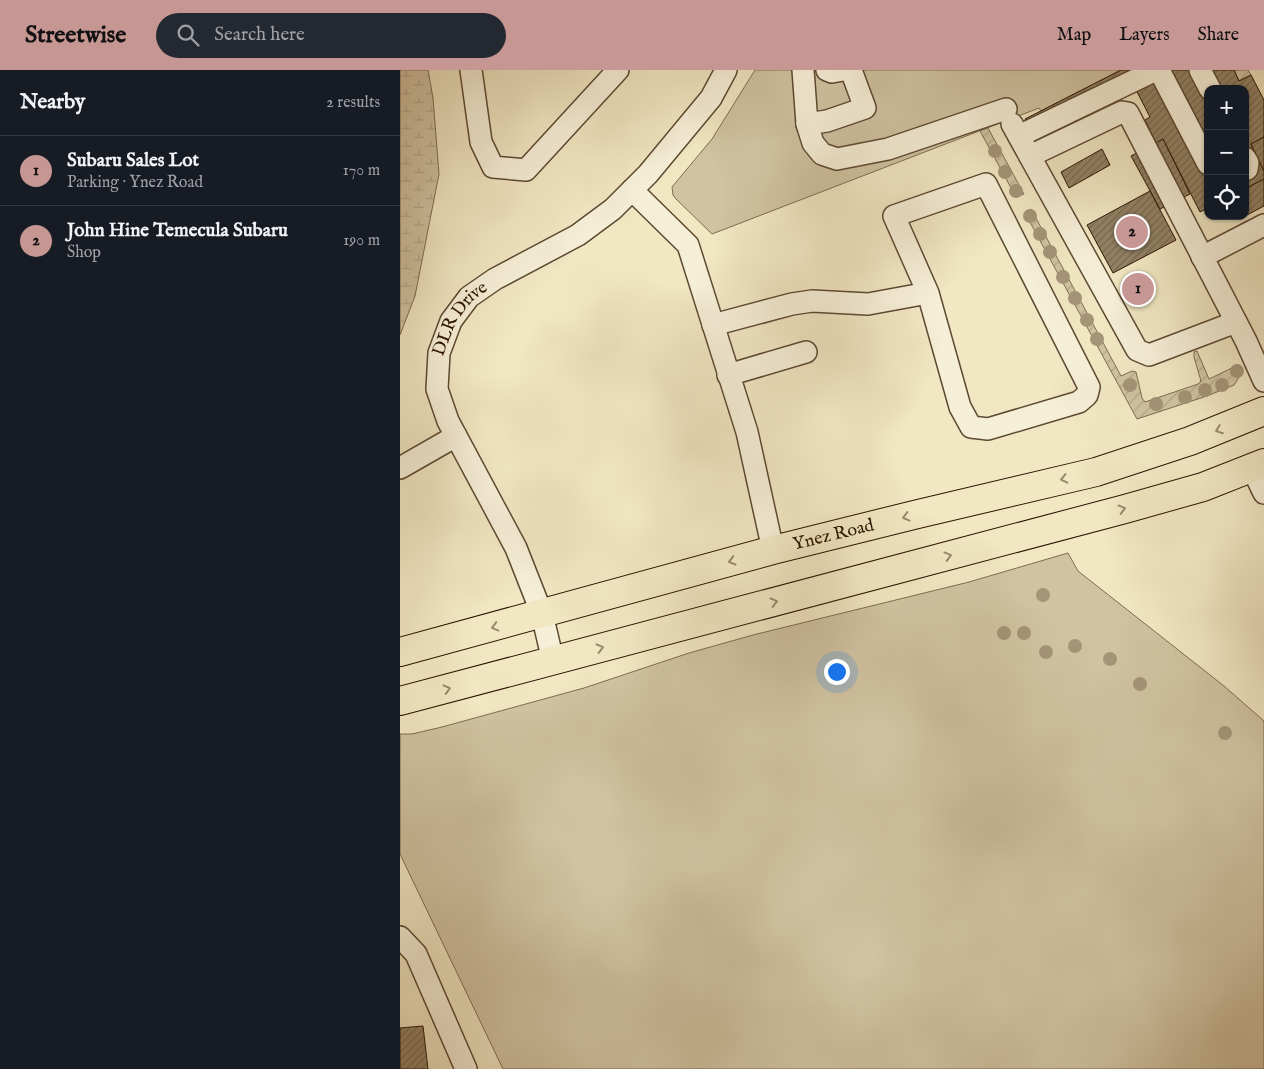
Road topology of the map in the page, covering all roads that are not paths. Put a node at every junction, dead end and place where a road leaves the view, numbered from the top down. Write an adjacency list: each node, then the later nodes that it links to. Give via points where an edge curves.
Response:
1 (471, 70): 2 (street, via 481,142 493,167 526,170)
2 (618, 70)
3 (726, 70): 15 (street, DLR Drive, via 711,98)
4 (803, 70): 12 (street)
5 (827, 70): 6 (street)
6 (842, 70)
7 (851, 70): 12 (street, via 866,108 827,121)
8 (1158, 70): 11 (street); 14 (street)
9 (1200, 70): 10 (street)
10 (1208, 85)
11 (1013, 123): 12 (street, via 837,159 822,154 813,143); 13 (street)
12 (806, 124)
13 (1030, 156): 17 (street, via 1122,112 1128,113); 19 (street, via 1137,350 1149,355)
14 (1204, 156)
15 (632, 190): 20 (street, via 688,245); 25 (street, DLR Drive, via 578,235 495,279 469,297 451,320 439,353 437,389)
16 (1264, 225): 17 (street)
17 (1202, 257): 19 (street)
18 (928, 293): 18 (street, via 960,406 971,427 988,429 1079,402 1087,395 1089,387 986,184 894,216); 20 (street, via 868,304 812,301)
19 (1236, 322): 23 (street)
20 (714, 325): 22 (street)
21 (806, 352): 22 (street)
22 (728, 375): 29 (street, via 747,432)
23 (1264, 380)
24 (1264, 411): 29 (main road, Ynez Road, one-way to 29, via 1190,441 1096,472)
25 (456, 436): 27 (street); 30 (street, DLR Drive, via 516,548)
26 (1258, 466): 28 (street); 32 (main road, one-way to 26, via 1203,487)
27 (400, 468)
28 (1264, 493)
29 (773, 550): 30 (main road, Ynez Road, one-way to 30)
30 (542, 614): 31 (main road, Ynez Road, one-way to 31); 32 (street, DLR Drive)
31 (400, 652)
32 (553, 661): 33 (main road, one-way to 32)
33 (400, 701)
34 (400, 937): 35 (street, via 416,954)
35 (466, 1069)

